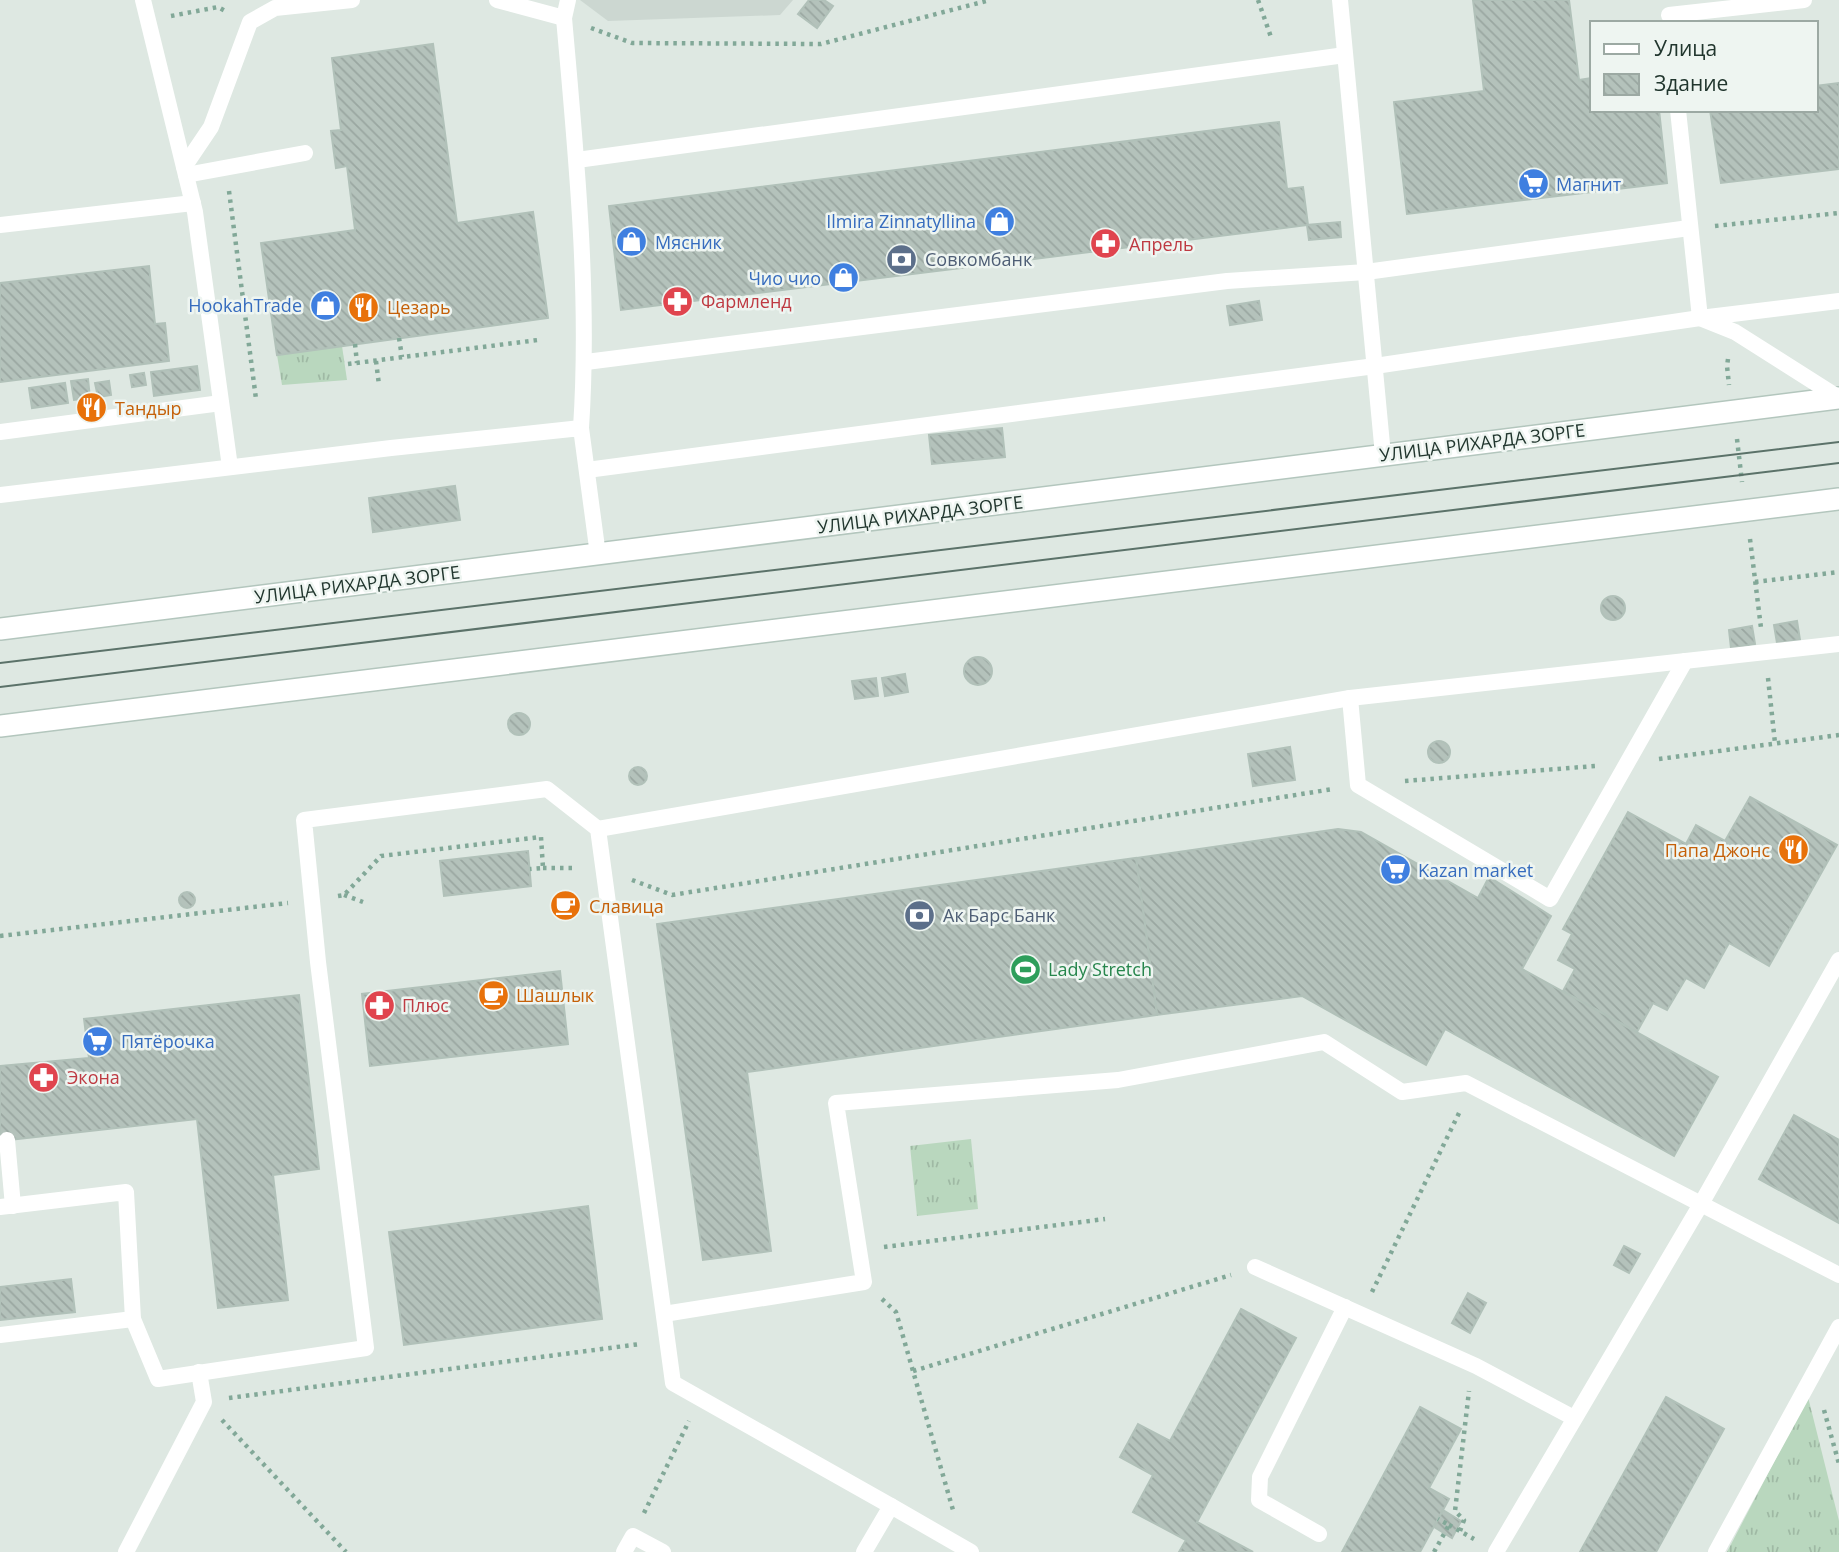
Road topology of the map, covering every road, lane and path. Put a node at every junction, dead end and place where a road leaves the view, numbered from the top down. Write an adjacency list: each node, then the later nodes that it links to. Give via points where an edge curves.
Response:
1 (143, 0): 12 (lane)
2 (352, 0): 9 (lane)
3 (497, 0): 11 (lane)
4 (568, 0): 11 (lane)
5 (990, 0): 11 (path, via 821,44 632,43)
6 (1258, 0): 15 (path)
7 (1340, 0): 14 (lane)
8 (1804, 0): 10 (lane)
9 (284, 4): 13 (lane)
10 (1669, 13)
11 (564, 18): 18 (lane)
12 (148, 21): 13 (path, via 218,7); 20 (lane)
13 (250, 22): 20 (lane, via 211,127)
14 (1345, 55): 15 (lane); 25 (lane)
15 (1280, 64): 18 (lane)
16 (1678, 112): 24 (lane)
17 (305, 153): 19 (lane)
18 (577, 160): 33 (lane)
19 (226, 169): 20 (lane); 39 (path)
20 (185, 171): 21 (lane)
21 (193, 203): 23 (lane); 40 (lane)
22 (1839, 213): 24 (path)
23 (0, 225)
24 (1689, 228): 25 (lane); 27 (lane)
25 (1366, 272): 33 (lane, via 1227,281); 36 (lane)
26 (1839, 302): 27 (lane)
27 (1700, 318): 36 (lane); 38 (lane, via 1735,332)
28 (399, 338): 31 (path)
29 (538, 340): 31 (path)
30 (355, 344): 34 (path)
31 (402, 357): 32 (path)
32 (376, 361): 34 (path); 37 (path)
33 (586, 362): 41 (lane)
34 (357, 363): 35 (path)
35 (348, 365)
36 (1375, 366): 43 (lane); 45 (lane)
37 (379, 385)
38 (1839, 398): 43 (street, УЛИЦА РИХАРДА ЗОРГЕ)
39 (256, 399)
40 (221, 403): 42 (lane); 44 (lane)
41 (581, 428): 44 (lane); 45 (lane)
42 (0, 432)
43 (1383, 454): 48 (street, УЛИЦА РИХАРДА ЗОРГЕ)
44 (230, 467): 46 (lane)
45 (587, 470): 48 (lane)
46 (0, 495)
47 (1839, 499): 55 (street)
48 (598, 555): 51 (street, УЛИЦА РИХАРДА ЗОРГЕ)
49 (1839, 572): 50 (path)
50 (1755, 582)
51 (0, 629)
52 (1839, 644): 53 (lane)
53 (1685, 661): 54 (lane); 57 (lane)
54 (1350, 698): 58 (lane); 59 (lane)
55 (0, 726)
56 (1839, 735): 57 (path)
57 (1627, 763): 58 (path); 58 (lane, via 1550,899)
58 (1358, 785): 61 (path, via 672,895)
59 (598, 829): 61 (lane); 83 (lane, via 547,789 304,820 366,1348)
60 (543, 867): 61 (path)
61 (603, 869): 75 (lane)
62 (344, 895): 63 (path)
63 (363, 902)
64 (1839, 960): 67 (lane)
65 (1472, 1086): 67 (lane); 70 (lane, via 1466,1083 1402,1092 1324,1042 1118,1080 836,1103); 76 (path)
66 (7, 1140): 68 (lane)
67 (1701, 1204): 72 (lane); 87 (lane)
68 (6, 1206): 77 (lane, via 126,1192)
69 (1105, 1219): 70 (path)
70 (859, 1251): 73 (lane)
71 (1255, 1268): 74 (lane); 82 (path)
72 (1839, 1275)
73 (863, 1282): 75 (lane); 82 (path, via 897,1312)
74 (1345, 1307): 76 (lane); 92 (lane, via 1260,1477 1259,1500)
75 (664, 1314): 80 (lane)
76 (1361, 1314): 81 (lane)
77 (133, 1319): 79 (lane); 83 (lane, via 158,1379)
78 (1839, 1327): 84 (lane)
79 (0, 1335)
80 (667, 1340): 85 (lane, via 673,1383); 86 (path)
81 (1476, 1366): 87 (lane); 91 (path, via 1469,1387 1455,1511 1464,1520)
82 (914, 1371): 94 (path)
83 (199, 1372): 86 (lane)
84 (1815, 1372): 88 (path); 102 (lane)
85 (700, 1399): 89 (lane); 93 (path)
86 (204, 1402): 95 (lane); 96 (path)
87 (1574, 1418): 101 (lane)
88 (1839, 1464)
89 (891, 1506): 94 (lane); 99 (lane)
90 (1438, 1519): 100 (path, via 1449,1525)
91 (1460, 1531)
92 (1319, 1534)
93 (633, 1536): 97 (lane); 98 (lane)
94 (968, 1550)
95 (126, 1552)
96 (346, 1552)
97 (624, 1552)
98 (663, 1552)
99 (864, 1552)
100 (1434, 1552)
101 (1496, 1552)
102 (1716, 1552)

